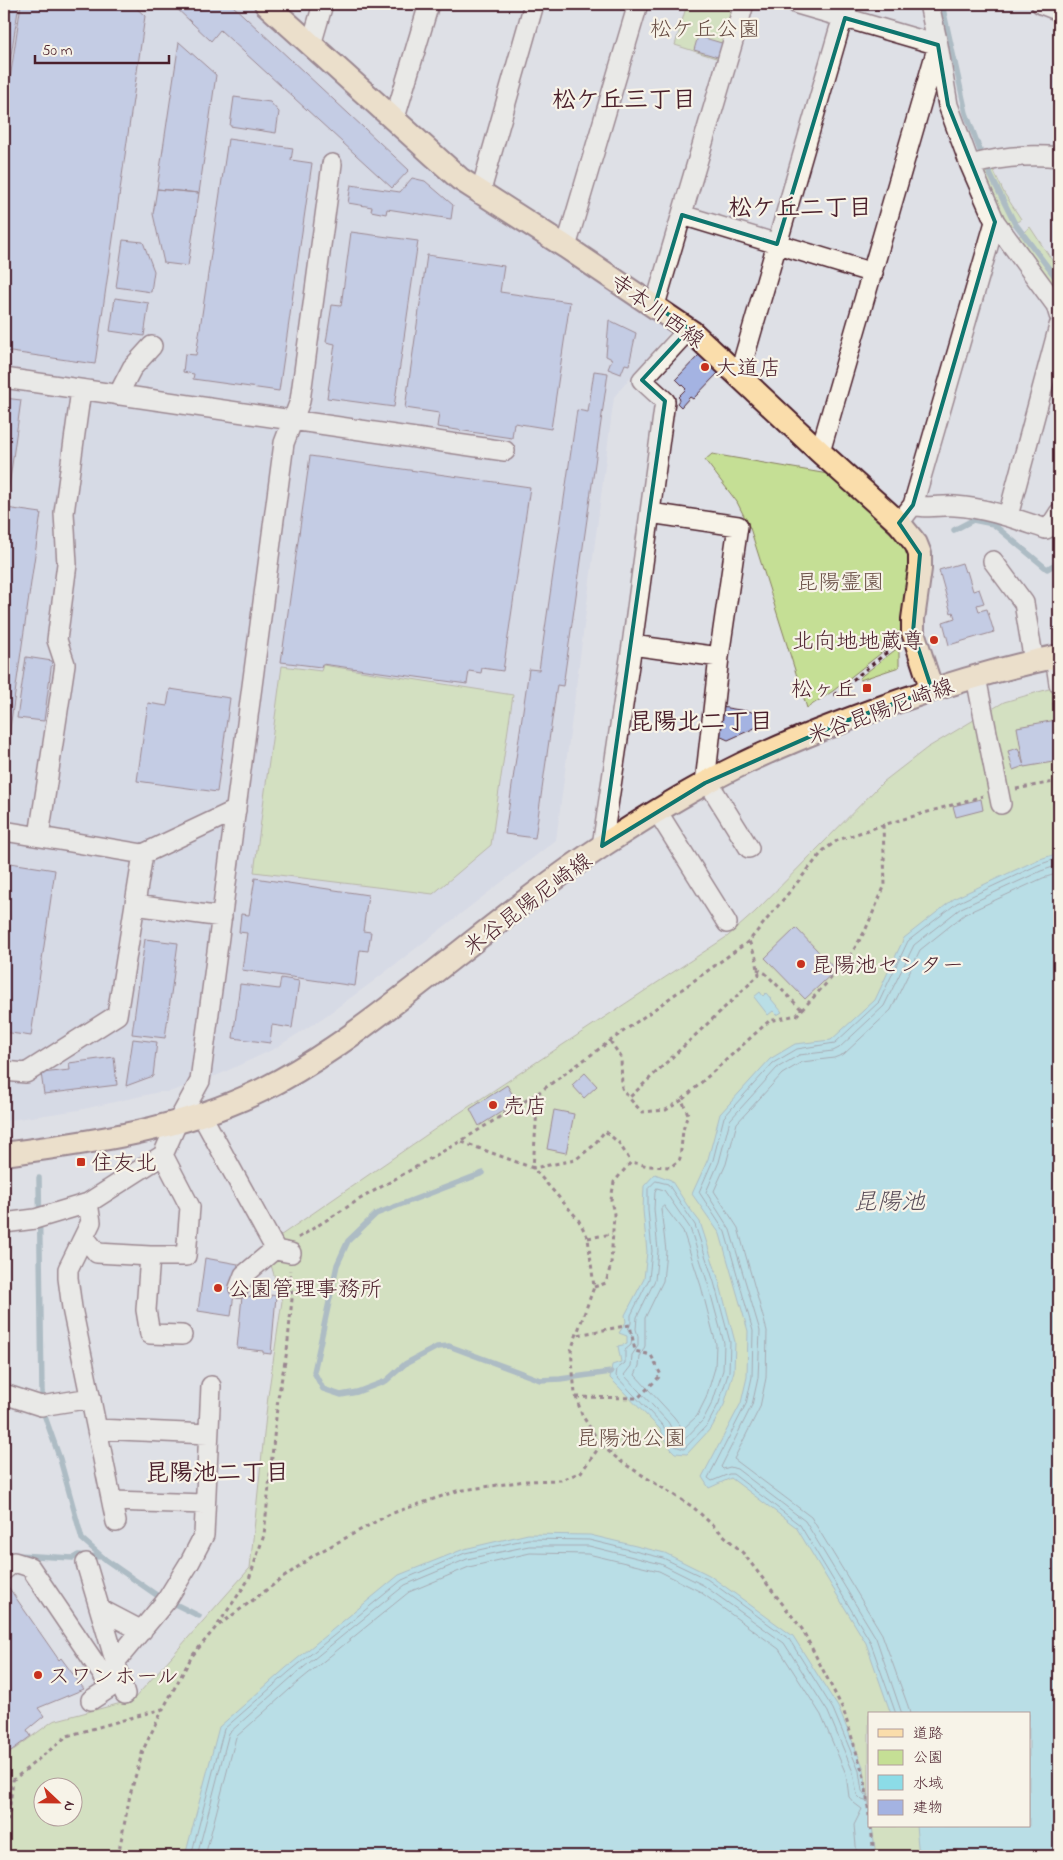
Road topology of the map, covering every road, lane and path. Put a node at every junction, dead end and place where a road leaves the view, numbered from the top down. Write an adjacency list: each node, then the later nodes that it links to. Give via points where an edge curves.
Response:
1 (267, 4): 12 (main road, 寺本川西線)
2 (323, 4): 12 (street)
3 (429, 4): 14 (street)
4 (534, 4): 18 (street)
5 (638, 4): 22 (street)
6 (744, 4): 19 (street)
7 (797, 4): 10 (street)
8 (929, 4): 13 (street)
9 (1041, 4): 11 (street)
10 (847, 11): 13 (street); 21 (street)
11 (1059, 11)
12 (311, 45): 14 (main road, 寺本川西線)
13 (938, 45): 17 (street, via 948,105); 23 (street)
14 (394, 121): 18 (main road, 寺本川西線)
15 (1059, 157): 17 (street, via 1038,155)
16 (332, 164): 33 (street, via 300,401)
17 (970, 165): 20 (street)
18 (480, 194): 22 (main road, 寺本川西線)
19 (682, 216): 21 (street); 24 (street)
20 (995, 222): 25 (street, via 1056,305); 36 (street)
21 (777, 244): 23 (street); 29 (street)
22 (566, 247): 24 (main road, 寺本川西線)
23 (873, 273): 35 (street)
24 (655, 305): 27 (main road, 寺本川西線)
25 (1059, 315)
26 (1059, 326): 39 (street)
27 (689, 329): 29 (main road, 寺本川西線); 37 (street, via 640,381 665,401)
28 (152, 346): 32 (street, via 132,368)
29 (739, 375): 35 (main road, 寺本川西線)
30 (4, 378): 31 (street)
31 (81, 390): 32 (street); 57 (street, via 64,513 67,564 57,640 65,664)
32 (118, 395): 33 (street)
33 (292, 420): 34 (street); 53 (street, via 284,442)
34 (505, 451)
35 (820, 452): 40 (main road, 寺本川西線)
36 (913, 505): 39 (street, via 924,508 954,505); 40 (street)
37 (650, 513): 43 (street); 44 (street, via 738,526)
38 (1059, 514): 39 (street, via 1046,529)
39 (1008, 516)
40 (899, 523): 48 (main road, 寺本川西線, via 920,554 914,632)
41 (993, 560): 45 (street, via 1021,585 1024,603)
42 (903, 640): 49 (path)
43 (632, 646): 44 (street); 58 (street)
44 (719, 657): 50 (street)
45 (1050, 659): 46 (main road, 米谷昆陽尼崎線); 47 (street)
46 (976, 676): 48 (main road, 米谷昆陽尼崎線); 52 (street)
47 (1059, 684)
48 (932, 690): 50 (main road, 米谷昆陽尼崎線, via 835,725)
49 (834, 695)
50 (706, 782): 54 (main road, 米谷昆陽尼崎線); 59 (street)
51 (1059, 782): 52 (path)
52 (999, 798): 55 (path)
53 (236, 810): 60 (street); 62 (street)
54 (657, 811): 58 (main road, 米谷昆陽尼崎線); 63 (street)
55 (883, 825): 64 (path, via 838,840 824,850); 66 (path, via 885,885 865,932 847,962)
56 (4, 831): 57 (street)
57 (39, 836): 60 (street)
58 (602, 846): 72 (main road, 米谷昆陽尼崎線, via 332,1050 261,1090)
59 (749, 848)
60 (143, 854): 61 (street)
61 (135, 905): 62 (street); 68 (street, via 117,1015 26,1073)
62 (222, 917): 73 (street, via 200,1081)
63 (727, 923)
64 (749, 941): 65 (path); 67 (path)
65 (757, 969): 66 (path); 70 (path, via 758,975)
66 (802, 1010): 71 (path, via 797,1015 769,1021)
67 (610, 1041): 69 (path); 70 (path, via 621,1057 622,1088)
68 (4, 1071)
69 (538, 1093): 74 (path); 78 (path)
70 (629, 1098): 71 (path, via 642,1112 666,1110)
71 (682, 1100): 77 (path, via 688,1114 682,1130 680,1159 671,1167)
72 (201, 1114): 73 (main road, 米谷昆陽尼崎線); 84 (street)
73 (176, 1123): 75 (main road, 米谷昆陽尼崎線, via 98,1141); 76 (street)
74 (462, 1141): 78 (path); 84 (path, via 360,1199)
75 (4, 1154)
76 (163, 1155): 79 (street); 85 (street, via 190,1207 186,1256)
77 (631, 1162): 78 (path, via 619,1143 605,1132 575,1160); 81 (path, via 614,1182)
78 (533, 1168): 83 (path, via 578,1219)
79 (88, 1203): 80 (street, via 35,1219); 82 (street, via 92,1222)
80 (4, 1223)
81 (612, 1234): 83 (path); 86 (path, via 611,1264 606,1283)
82 (85, 1238): 85 (street, via 97,1254); 93 (street, via 68,1269 68,1278)
83 (588, 1238): 86 (path)
84 (283, 1251): 87 (street, via 244,1275); 103 (path, via 290,1270 292,1300 264,1535 249,1579)
85 (150, 1256): 88 (street, via 146,1310 150,1340)
86 (594, 1287): 89 (path)
87 (239, 1288)
88 (182, 1335)
89 (577, 1335): 92 (path, via 571,1350); 92 (path, via 630,1326 635,1351 651,1355 661,1375 638,1398)
90 (211, 1386): 95 (street)
91 (4, 1394): 93 (street, via 41,1406)
92 (576, 1397): 96 (path, via 582,1415)
93 (91, 1398): 94 (street)
94 (97, 1429): 95 (street); 97 (street)
95 (208, 1434): 98 (street)
96 (600, 1445): 103 (path, via 581,1472 561,1480 525,1481 458,1491 390,1514 314,1555); 109 (path, via 693,1507 743,1553 802,1629 843,1709 865,1780)
97 (112, 1501): 98 (street); 99 (street)
98 (205, 1504): 104 (street, via 204,1535 166,1600)
99 (116, 1522)
100 (86, 1563): 102 (street)
101 (4, 1570): 107 (street, via 14,1562 30,1567 111,1687)
102 (100, 1609): 104 (street); 105 (street)
103 (218, 1626): 108 (path, via 192,1656)
104 (142, 1631): 105 (street)
105 (116, 1661): 106 (street)
106 (125, 1694)
107 (91, 1700)
108 (162, 1709): 110 (path, via 67,1736 14,1780); 112 (path, via 143,1750)
109 (868, 1807)
110 (4, 1828)
111 (871, 1828): 113 (path)
112 (118, 1856)
113 (874, 1856)

